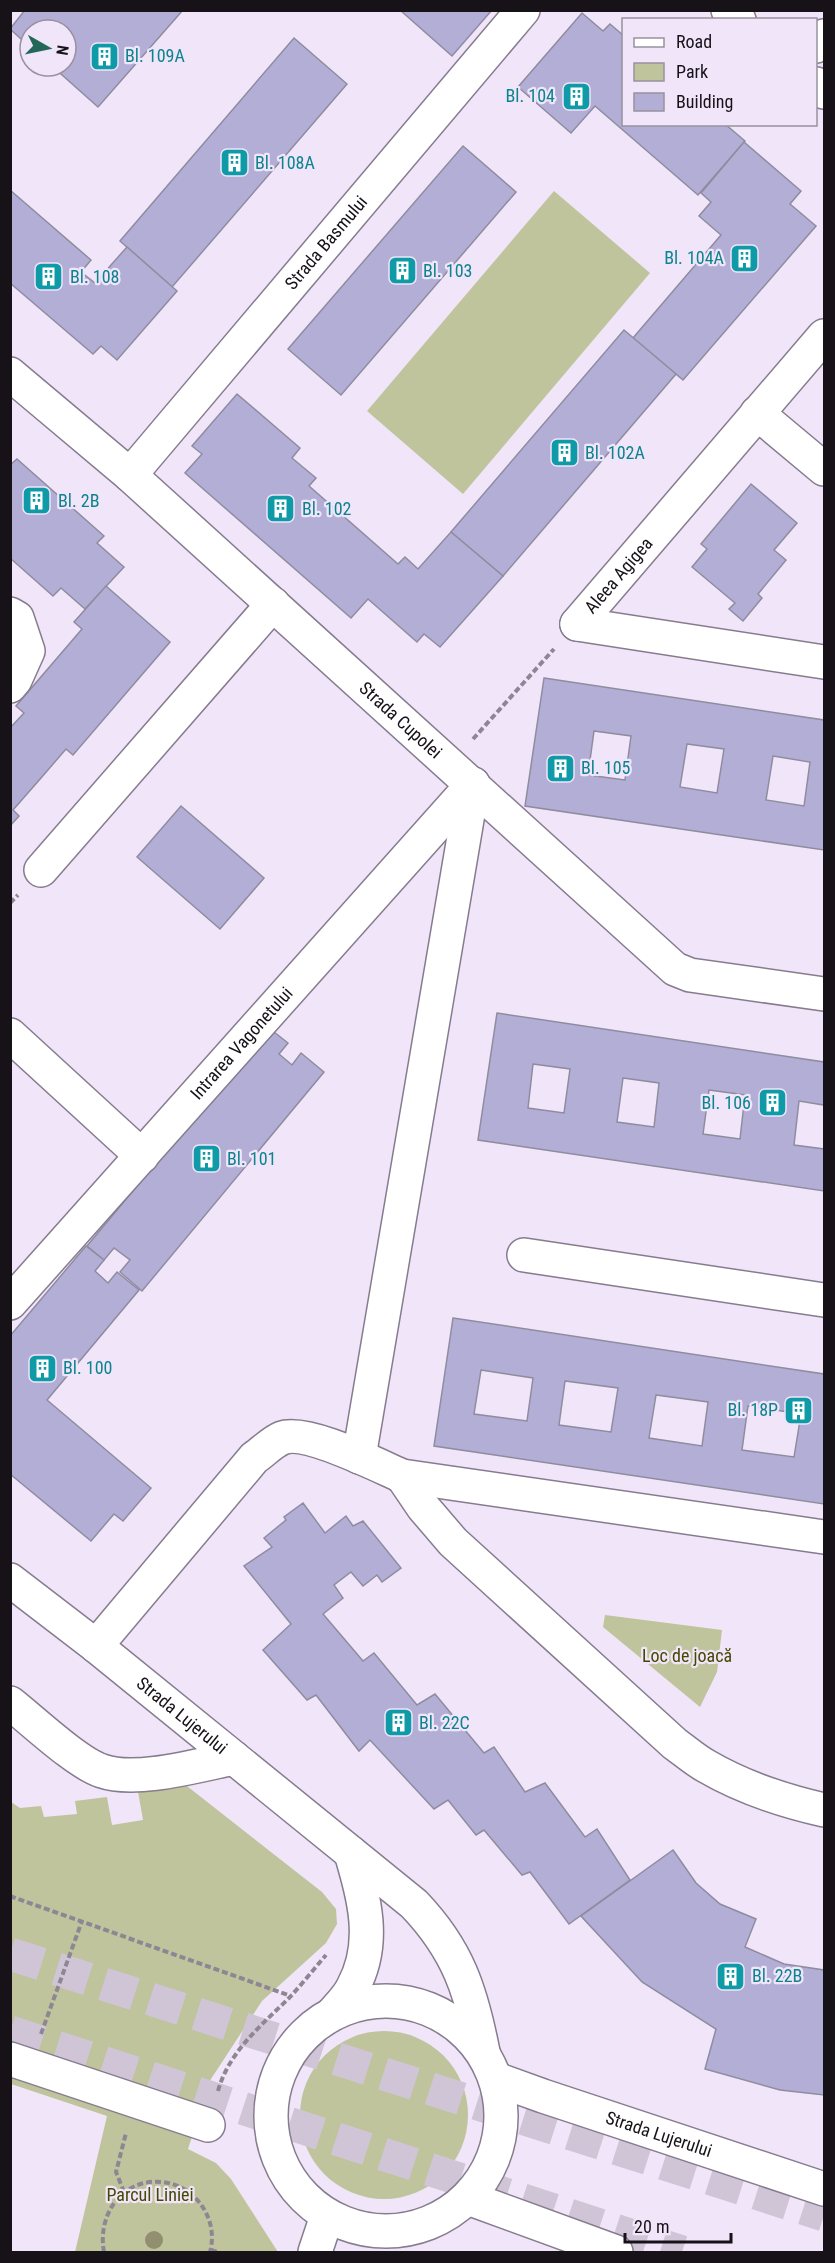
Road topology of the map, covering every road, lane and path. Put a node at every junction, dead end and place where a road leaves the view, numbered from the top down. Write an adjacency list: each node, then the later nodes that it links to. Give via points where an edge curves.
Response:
1 (523, 10): 6 (street, Strada Basmului)
2 (825, 336): 4 (street, Aleea Agigea)
3 (10, 374): 6 (street, Strada Cupolei)
4 (757, 413): 5 (street); 9 (street, Aleea Agigea)
5 (825, 470)
6 (130, 475): 7 (street, Strada Cupolei)
7 (273, 604): 12 (street, Strada Cupolei); 13 (street)
8 (10, 614): 11 (street, via 17,618 28,651)
9 (577, 624): 10 (street, Aleea Agigea); 12 (path)
10 (825, 662)
11 (10, 686)
12 (462, 774): 14 (street, Strada Cupolei, via 675,969 690,975); 16 (street, Intrarea Vagonetului); 20 (street)
13 (41, 870)
14 (825, 994)
15 (10, 1035): 16 (street)
16 (142, 1156): 19 (street, Intrarea Vagonetului)
17 (524, 1255): 18 (street)
18 (825, 1299)
19 (10, 1303)
20 (359, 1457): 21 (street); 24 (street, via 309,1438 282,1438 255,1458)
21 (402, 1476): 22 (street); 27 (street, via 453,1542 675,1744 705,1766 735,1780)
22 (825, 1537)
23 (10, 1580): 24 (street, Strada Lujerului)
24 (96, 1646): 26 (street, Strada Lujerului)
25 (10, 1703): 26 (street, via 87,1764 102,1771 157,1773)
26 (234, 1758): 28 (street, Strada Lujerului)
27 (825, 1810)
28 (351, 1853): 33 (street, via 363,1896 367,1937 353,1988); 36 (street, Strada Lujerului, via 414,1904 451,1951 465,1980)
29 (10, 1896): 30 (path)
30 (82, 1921): 32 (path); 34 (path)
31 (332, 1949): 32 (path)
32 (291, 1996): 38 (path, via 244,2042 220,2082)
33 (333, 2013): 36 (street, via 365,2002 399,2001 431,2009 460,2027); 44 (street, via 308,2031 288,2054 275,2082 270,2113 273,2144 284,2172 303,2197)
34 (39, 2041)
35 (10, 2059): 37 (street)
36 (489, 2065): 39 (street, Strada Lujerului, via 543,2096); 43 (street, via 501,2110 499,2143 487,2172)
37 (135, 2101): 38 (street); 42 (path, via 116,2172)
38 (208, 2125)
39 (753, 2165): 40 (street); 41 (street, Strada Lujerului)
40 (825, 2166)
41 (825, 2189)
42 (124, 2192): 45 (path, via 161,2181 180,2186 207,2212 212,2231); 46 (path, via 104,2221)
43 (459, 2205): 44 (street, via 428,2224 403,2231 376,2232 350,2227); 50 (street); 51 (street)
44 (327, 2216): 48 (street); 49 (street)
45 (211, 2251): 47 (path)
46 (104, 2253)
47 (218, 2253)
48 (315, 2253)
49 (337, 2253)
50 (415, 2253)
51 (616, 2253)

